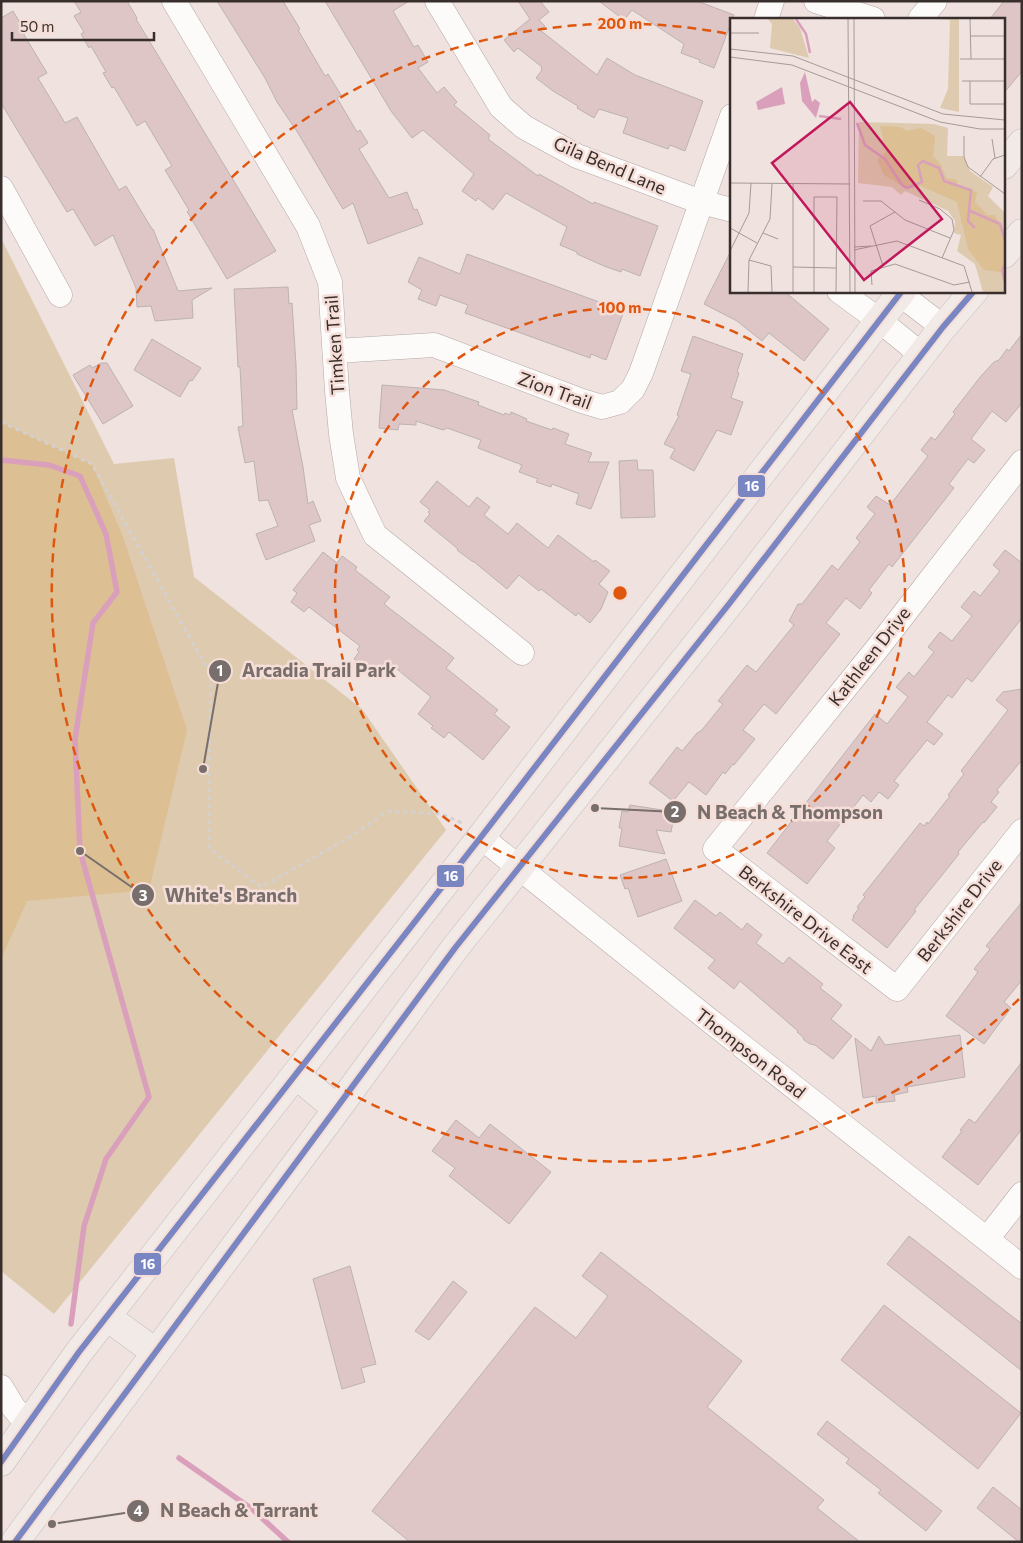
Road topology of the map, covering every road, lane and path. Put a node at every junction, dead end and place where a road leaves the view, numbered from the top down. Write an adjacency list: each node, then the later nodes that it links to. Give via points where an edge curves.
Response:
1 (174, 1): 24 (street, Timken Trail, via 308,226 330,282)
2 (437, 1): 13 (street, Gila Bend Lane, via 501,107 524,127 577,156)
3 (772, 1): 6 (street)
4 (816, 1): 7 (street)
5 (935, 1): 8 (street)
6 (766, 18)
7 (869, 18)
8 (921, 18)
9 (730, 122): 13 (street, Zion Trail)
10 (1022, 143): 11 (main road)
11 (1006, 163)
12 (1, 188): 21 (street)
13 (701, 202): 14 (street, Gila Bend Lane); 15 (street, Gila Bend Lane); 24 (street, Zion Trail, via 641,373 634,389 620,402 602,407 582,401 434,345)
14 (730, 209)
15 (730, 219)
16 (1022, 233): 17 (main road)
17 (1006, 252)
18 (840, 292): 22 (street)
19 (899, 292): 22 (main road); 23 (street)
20 (973, 292): 23 (main road)
21 (60, 295)
22 (880, 321): 25 (street); 29 (main road)
23 (944, 328): 25 (main road)
24 (336, 351): 28 (street, Timken Trail, via 341,434 348,478 375,535)
25 (922, 355): 32 (main road)
26 (1, 422): 29 (path, via 92,464 211,675 209,848 261,887 347,839 388,811 442,814)
27 (1022, 462): 31 (street, Kathleen Drive, via 876,650)
28 (522, 653)
29 (473, 831): 32 (street, Thompson Road); 34 (main road)
30 (1022, 831): 33 (street, Berkshire Drive)
31 (714, 849): 33 (street, Berkshire Drive East)
32 (520, 867): 35 (main road, via 455,948); 37 (street, Thompson Road)
33 (897, 990)
34 (296, 1075): 35 (main road); 39 (main road)
35 (337, 1109): 40 (main road)
36 (1022, 1194): 37 (street)
37 (987, 1239): 38 (street, Thompson Road)
38 (1022, 1267)
39 (107, 1317): 40 (main road); 42 (main road)
40 (155, 1352): 44 (main road)
41 (1, 1386): 42 (street)
42 (28, 1425): 43 (main road)
43 (1, 1462)
44 (15, 1542)

